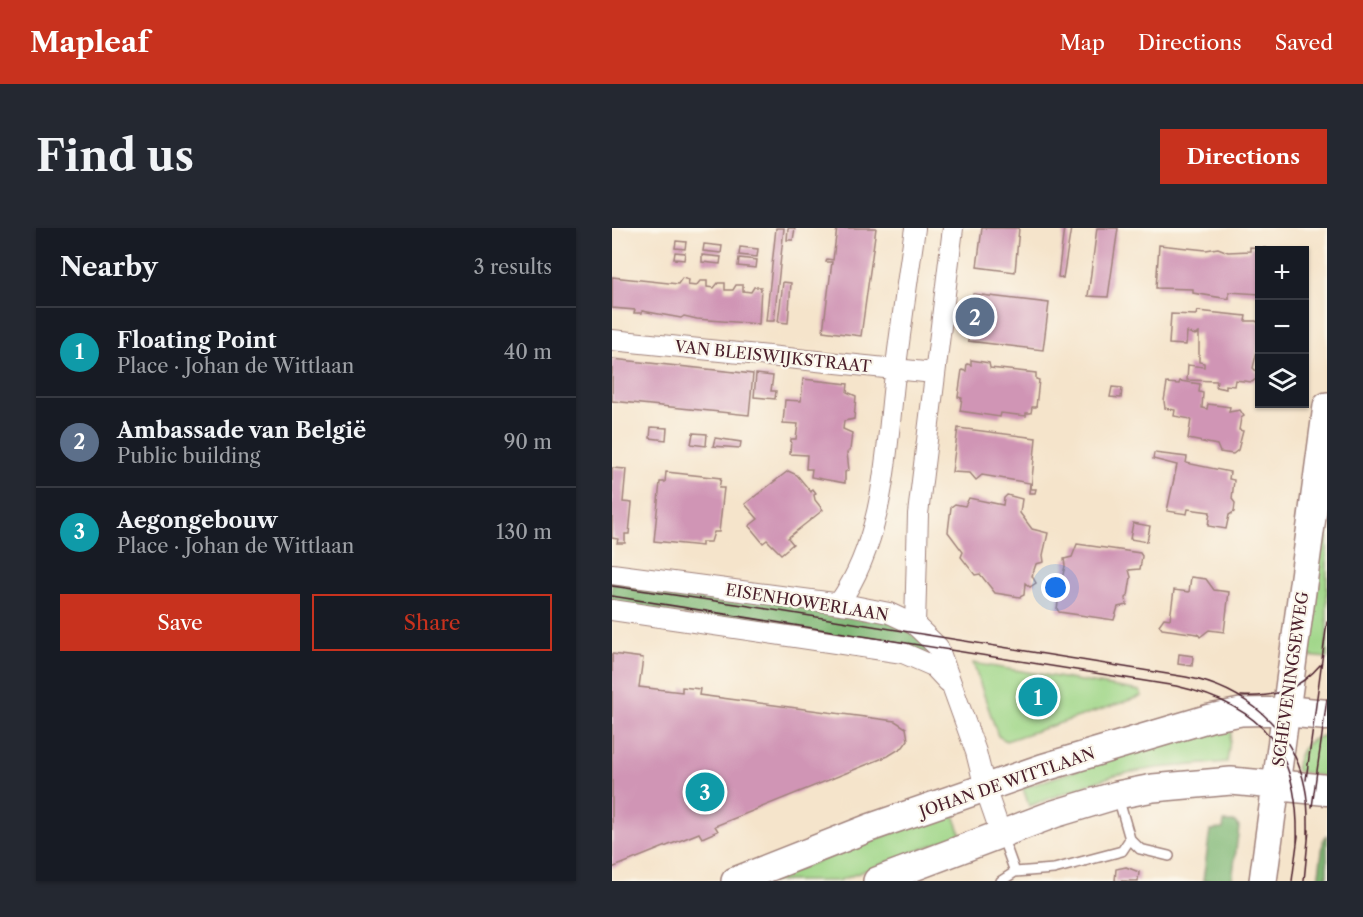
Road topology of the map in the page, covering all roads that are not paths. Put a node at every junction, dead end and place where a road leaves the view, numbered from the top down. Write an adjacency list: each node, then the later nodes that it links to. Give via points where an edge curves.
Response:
1 (915, 228): 4 (street)
2 (953, 228): 5 (street)
3 (612, 340): 4 (street, VAN BLEISWIJKSTRAAT)
4 (896, 369): 5 (street, VAN BLEISWIJKSTRAAT); 8 (street, via 878,507 862,564)
5 (934, 373): 10 (street, via 916,530)
6 (1327, 406): 12 (main road, SCHEVENINGSEWEG)
7 (612, 574): 8 (street, EISENHOWERLAAN)
8 (839, 603): 10 (street, EISENHOWERLAAN, via 889,612)
9 (612, 610): 11 (street, EISENHOWERLAAN, via 903,653 943,674)
10 (915, 625): 11 (street, EISENHOWERLAAN, via 938,647)
11 (957, 698): 15 (street, EISENHOWERLAAN)
12 (1285, 711): 13 (main road); 14 (main road, SCHEVENINGSEWEG); 15 (main road, JOHAN DE WITTLAAN, via 1241,712 1210,718)
13 (1327, 715)
14 (1275, 785): 16 (main road); 17 (main road, via 1231,781); 25 (main road, SCHEVENINGSEWEG)
15 (985, 788): 18 (street, EISENHOWERLAAN); 22 (main road, JOHAN DE WITTLAAN)
16 (1327, 790)
17 (1117, 795): 18 (main road); 19 (lane)
18 (1001, 834): 21 (lane); 23 (main road)
19 (1130, 839): 20 (lane, via 1140,849); 21 (lane, via 1122,851 1054,869)
20 (1169, 856)
21 (1015, 872): 24 (lane)
22 (735, 881)
23 (877, 881)
24 (1001, 881)
25 (1263, 881)

